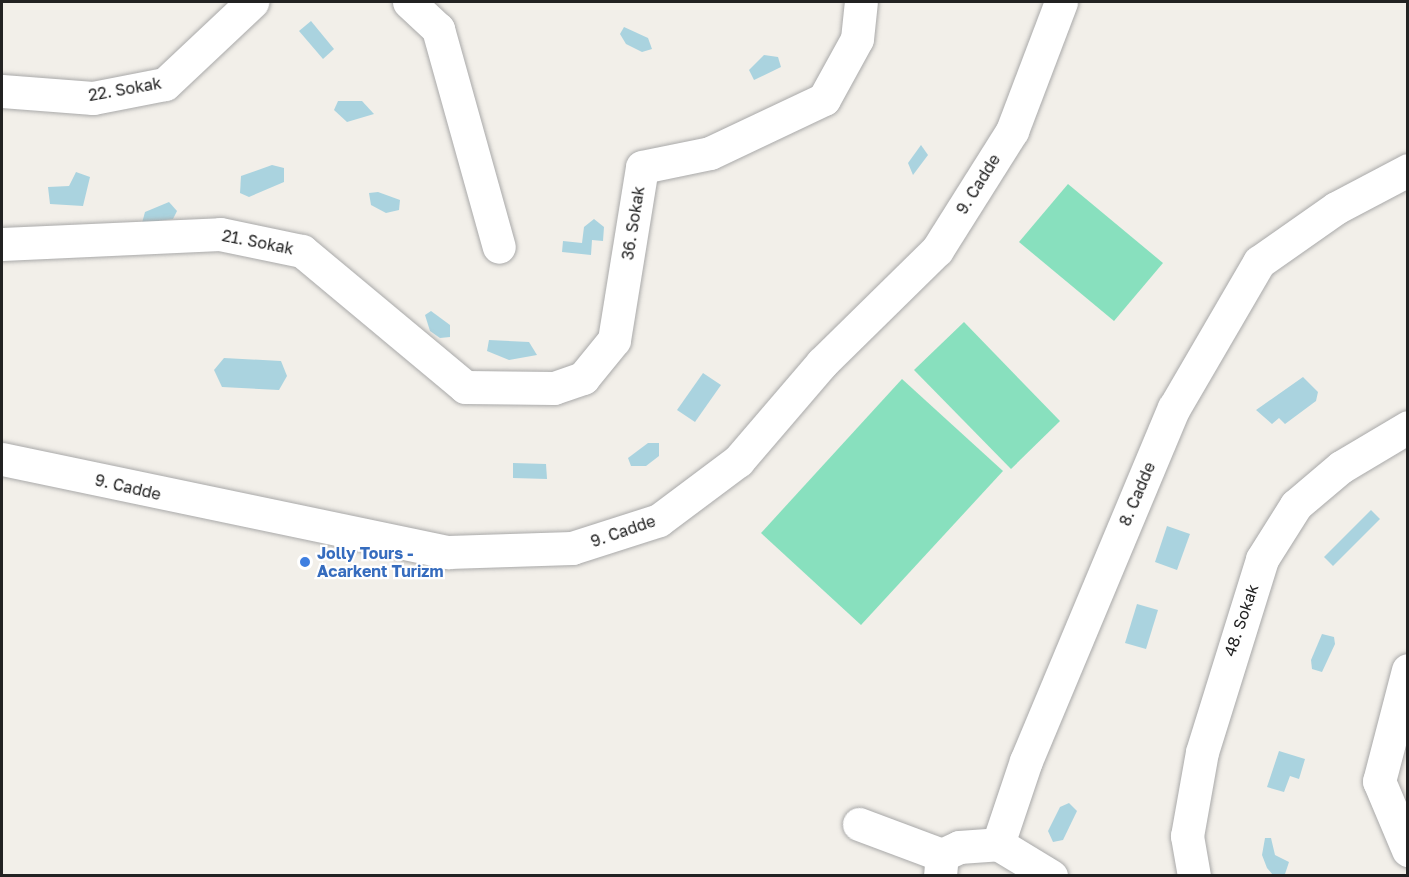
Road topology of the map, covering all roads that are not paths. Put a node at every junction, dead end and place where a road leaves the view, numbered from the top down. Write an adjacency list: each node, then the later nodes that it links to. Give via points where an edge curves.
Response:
1 (252, 2): 5 (street, 22. Sokak, via 165,84 93,98)
2 (409, 2): 8 (street, via 438,29)
3 (861, 2): 9 (street, 36. Sokak, via 857,39 824,99 710,153 642,167 614,340 583,378 554,388)
4 (1061, 2): 11 (street, 9. Cadde, via 1012,131 937,250 822,363 738,461 658,520 572,548 448,552)
5 (2, 91)
6 (1407, 170): 14 (street, 8. Cadde, via 1336,208 1259,262 1169,419 1031,750)
7 (2, 244): 9 (street, 21. Sokak, via 220,234 302,251)
8 (499, 247)
9 (465, 387)
10 (1407, 427): 18 (street, 48. Sokak, via 1341,467 1296,505 1262,560 1202,752 1187,836)
11 (2, 459)
12 (1407, 670): 15 (street, via 1379,781)
13 (859, 824): 16 (street)
14 (998, 844): 16 (street, via 959,847); 17 (street)
15 (1407, 850)
16 (941, 865)
17 (1051, 876)
18 (1194, 876)

